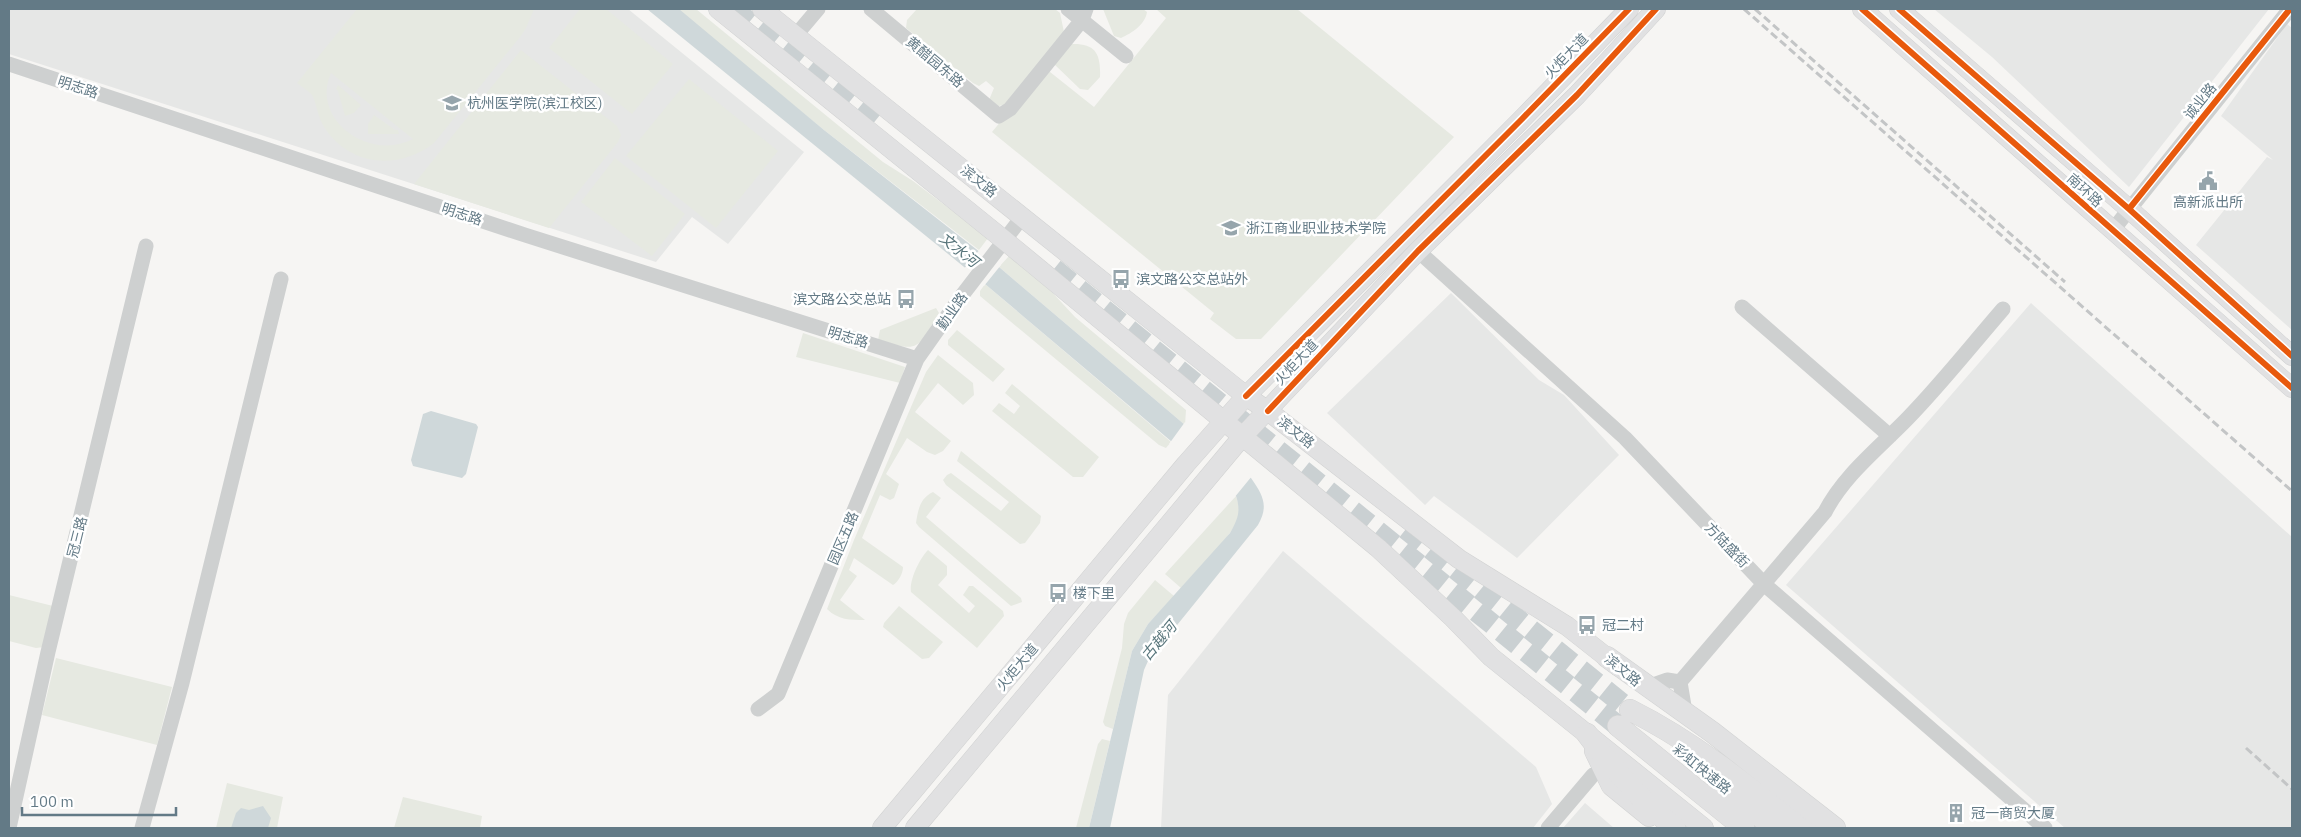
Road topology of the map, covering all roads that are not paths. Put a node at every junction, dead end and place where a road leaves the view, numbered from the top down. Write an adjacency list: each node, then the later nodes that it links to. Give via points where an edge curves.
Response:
1 (718, 9): 19 (main road)
2 (762, 9): 12 (main road, 滨文路)
3 (818, 9): 12 (street)
4 (871, 9): 11 (street, 黄醋园东路, via 999,116 1010,109)
5 (1068, 9): 11 (street)
6 (1629, 9): 27 (main road, 火炬大道)
7 (1656, 9): 20 (main road, 火炬大道, via 1576,95)
8 (1862, 9): 17 (main road, 南环路)
9 (1899, 9): 15 (main road, 南环路)
10 (2290, 9): 15 (street, 诚业路)
11 (1084, 14): 13 (street)
12 (796, 35): 16 (main road, 滨文路)
13 (1126, 56)
14 (9, 64): 25 (street, 明志路, via 531,237)
15 (2130, 209): 17 (street, 诚业路); 24 (main road, 南环路)
16 (1023, 216): 19 (street, 勤业路); 27 (main road, 滨文路)
17 (2112, 231): 26 (main road, 南环路)
18 (146, 246): 43 (street, 冠三路, via 48,652)
19 (1000, 246): 25 (street, 勤业路); 29 (main road)
20 (1418, 251): 28 (main road, 火炬大道); 32 (street, 方陆盛街, via 1625,438)
21 (281, 279): 44 (street, via 182,683)
22 (1742, 307): 30 (street)
23 (2003, 310): 30 (street)
24 (2292, 356)
25 (917, 359): 36 (street, 园区五路, via 778,694)
26 (2292, 388)
27 (1246, 396): 28 (main road, 滨文路); 29 (main road, 火炬大道)
28 (1268, 411): 31 (main road, 火炬大道); 33 (main road, 滨文路, via 1459,559 1567,626)
29 (1225, 421): 31 (main road); 40 (main road, 火炬大道)
30 (1890, 436): 32 (street, via 1863,462)
31 (1236, 444): 39 (main road, via 1378,548 1491,657); 42 (main road, 火炬大道)
32 (1765, 585): 34 (street); 57 (street, 方陆盛街)
33 (1607, 657): 35 (highway); 55 (main road, 滨文路, via 1784,801)
34 (1680, 682): 35 (street, via 1667,680); 37 (street)
35 (1650, 686): 37 (highway)
36 (758, 709)
37 (1685, 712): 56 (highway)
38 (1624, 718): 51 (highway, via 1653,772); 52 (highway, 彩虹快速路); 53 (highway, 彩虹快速路); 54 (highway, via 1663,726 1705,754)
39 (1590, 740): 41 (main road); 49 (highway, via 1620,777); 50 (main road)
40 (933, 767): 42 (main road, via 948,773); 45 (main road, 火炬大道)
41 (1601, 778): 47 (street); 48 (main road)
42 (951, 784): 46 (main road, 火炬大道)
43 (10, 828)
44 (142, 828)
45 (882, 828)
46 (915, 828)
47 (1548, 828)
48 (1662, 828)
49 (1675, 828)
50 (1704, 828)
51 (1720, 828)
52 (1744, 828)
53 (1774, 828)
54 (1799, 828)
55 (1812, 828)
56 (1835, 828)
57 (2045, 828)

